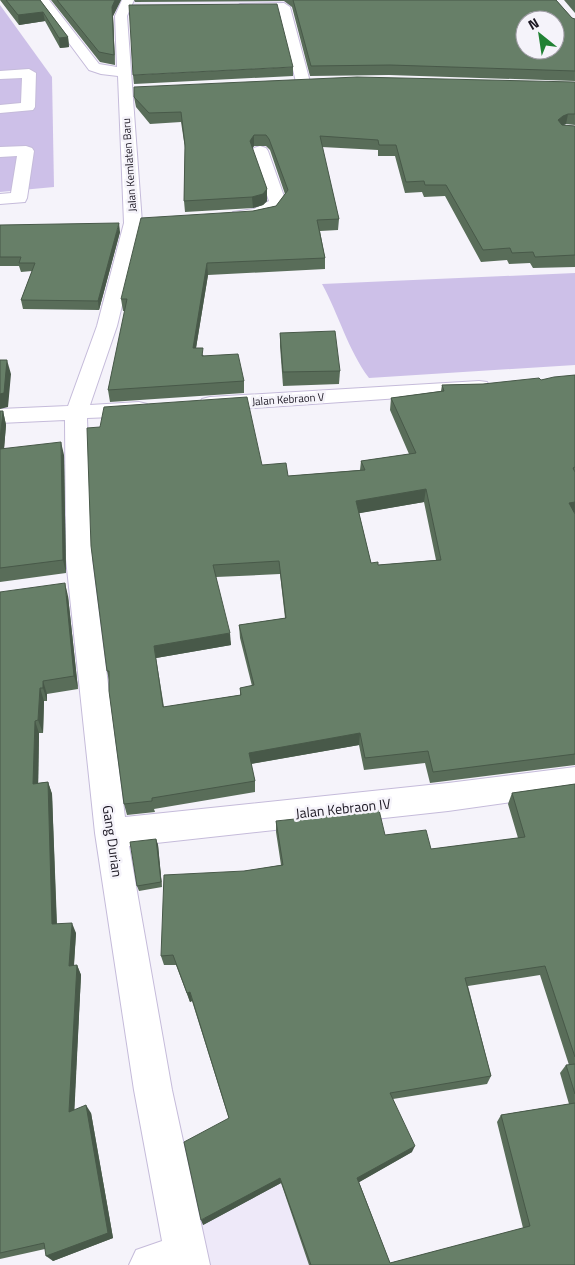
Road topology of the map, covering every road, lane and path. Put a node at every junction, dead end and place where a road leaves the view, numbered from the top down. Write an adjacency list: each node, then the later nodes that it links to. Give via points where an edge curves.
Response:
1 (43, 0): 4 (street, via 94,67)
2 (131, 5): 4 (street, Jalan Kemlaten Baru, via 121,16)
3 (225, 8): 6 (street, via 284,7)
4 (122, 72): 15 (street, Jalan Kemlaten Baru, via 131,91)
5 (0, 74): 9 (street, via 29,73 28,107)
6 (303, 82): 7 (street); 8 (street)
7 (319, 82)
8 (284, 83)
9 (0, 109)
10 (260, 151): 13 (street, via 278,202 270,211)
11 (0, 152): 12 (street, via 26,151 19,198)
12 (0, 199)
13 (225, 217)
14 (151, 221): 15 (street)
15 (133, 223): 19 (street, Jalan Kemlaten Baru, via 107,326)
16 (503, 385): 17 (street, Jalan Kebraon V)
17 (194, 405)
18 (155, 408): 19 (street)
19 (76, 413): 20 (street); 22 (street, Gang Durian, via 67,585)
20 (0, 416)
21 (575, 780): 22 (street, Jalan Kebraon IV)
22 (111, 833): 23 (street, Gang Durian, via 153,1090)
23 (175, 1263)

